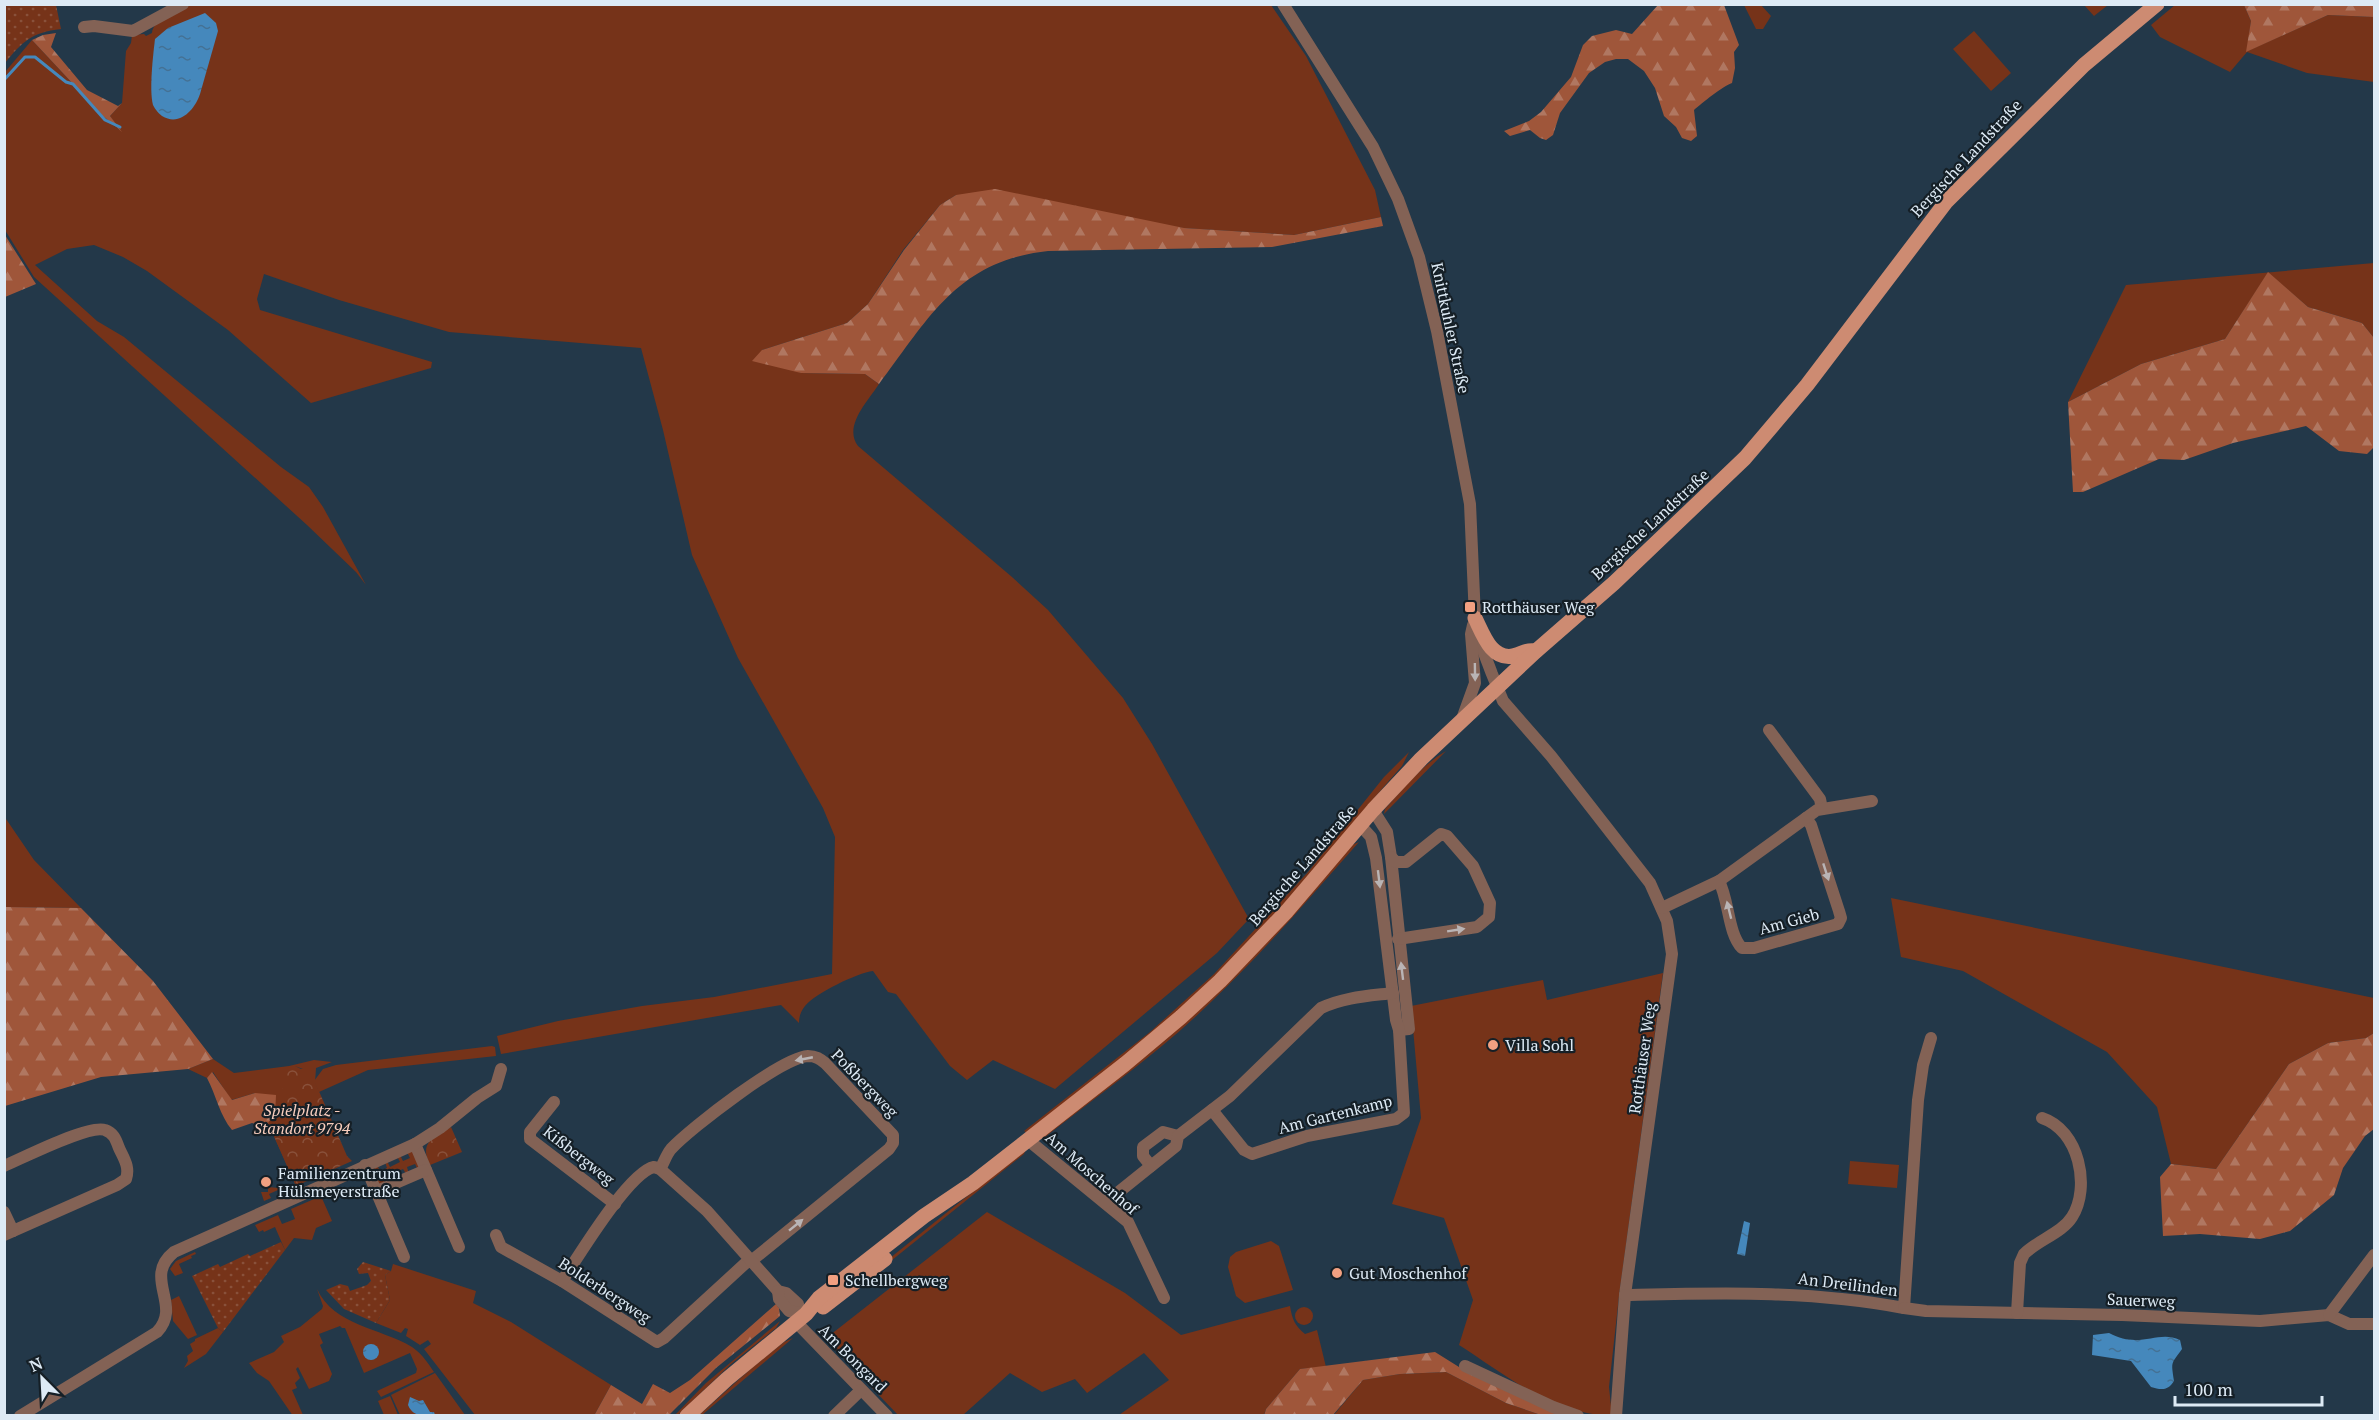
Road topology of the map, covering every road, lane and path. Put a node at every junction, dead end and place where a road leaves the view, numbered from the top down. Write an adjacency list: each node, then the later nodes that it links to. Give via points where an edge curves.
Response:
1 (183, 4): 4 (street, via 133,31)
2 (1283, 4): 5 (street, Knittkuhler Straße, via 1373,147 1398,199 1419,257 1470,504)
3 (2157, 4): 6 (main road, Bergische Landstraße, via 2084,65 1946,202 1807,385 1745,458)
4 (84, 27)
5 (1475, 618): 6 (main road, via 1498,655); 7 (street, Knittkuhler Straße); 8 (street, one-way to 8, via 1475,683)
6 (1536, 651): 7 (main road, Bergische Landstraße)
7 (1498, 688): 8 (main road, Bergische Landstraße); 17 (street, Rotthäuser Weg, via 1503,701 1641,870)
8 (1461, 724): 12 (main road, Bergische Landstraße)
9 (1769, 730): 11 (street, via 1820,799)
10 (1872, 801): 11 (street)
11 (1822, 809): 13 (street)
12 (1373, 810): 14 (main road, Bergische Landstraße); 15 (street, Am Gartenkamp, via 1387,832)
13 (1806, 818): 16 (street); 16 (street, Am Gieb, one-way to 16, via 1839,911 1838,924 1742,948)
14 (1361, 826): 18 (street, Am Gartenkamp, one-way to 18, via 1371,837); 27 (main road, Bergische Landstraße, via 1220,981 1157,1038)
15 (1390, 857): 18 (street, Am Gartenkamp); 18 (street, one-way to 15, via 1477,927 1489,917 1491,907 1473,866 1447,836 1441,834 1406,862)
16 (1719, 881): 17 (street)
17 (1662, 908): 45 (street, Rotthäuser Weg, via 1672,954)
18 (1394, 937): 19 (street, Am Gartenkamp); 20 (street, Am Gartenkamp, one-way to 18)
19 (1394, 993): 20 (street, Am Gartenkamp, via 1396,1020); 24 (street, via 1353,997 1321,1008)
20 (1404, 1029): 24 (street, Am Gartenkamp, via 1405,1107 1401,1117 1307,1137 1252,1154 1244,1150)
21 (1931, 1038): 47 (street, An Dreilinden, via 1918,1100)
22 (501, 1069): 28 (street, via 496,1086)
23 (554, 1102): 36 (street, Kißbergweg, via 530,1132 530,1139)
24 (1212, 1110): 26 (street)
25 (2042, 1119): 48 (street, via 2063,1131 2071,1142 2080,1170 2079,1189 2072,1218 2024,1254)
26 (1178, 1136): 31 (street, via 1176,1146); 31 (street, via 1163,1132 1143,1147 1143,1156)
27 (1028, 1140): 35 (street, Am Moschenhof); 50 (main road, Bergische Landstraße, via 848,1275)
28 (415, 1144): 29 (street); 33 (street)
29 (365, 1165): 34 (street); 54 (street, via 174,1251 161,1269 167,1308 164,1325)
30 (4, 1166): 38 (street, via 99,1129 114,1136 128,1167 126,1179 117,1185)
31 (1151, 1166): 35 (street)
32 (660, 1169): 36 (street, Kißbergweg, via 645,1171); 43 (street, via 707,1211); 43 (street, Poßbergweg, one-way to 32, via 893,1143 893,1135 825,1063 807,1056 778,1068 676,1144)
33 (426, 1170): 34 (street); 40 (street)
34 (376, 1191): 42 (street)
35 (1105, 1203): 46 (street, Am Moschenhof, via 1128,1222)
36 (615, 1204): 44 (street, Kißbergweg)
37 (4, 1212): 38 (street)
38 (9, 1233)
39 (496, 1235): 44 (street, Bolderbergweg, via 501,1247)
40 (459, 1247)
41 (2374, 1255): 49 (street)
42 (404, 1257)
43 (750, 1261): 44 (street, Bolderbergweg, via 657,1342); 50 (street, via 778,1291 798,1304)
44 (562, 1281)
45 (1625, 1295): 47 (street, An Dreilinden, via 1764,1292 1862,1299); 59 (street, Rotthäuser Weg)
46 (1164, 1298)
47 (1904, 1308): 48 (street, Sauerweg)
48 (2017, 1313): 49 (street, Sauerweg, via 2260,1321)
49 (2329, 1315): 51 (street, Sauerweg, via 2349,1324)
50 (801, 1317): 53 (street, Am Bongard); 55 (main road, Bergische Landstraße)
51 (2374, 1324)
52 (1465, 1366): 58 (street)
53 (861, 1390): 56 (street); 57 (street, Am Bongard)
54 (20, 1416)
55 (687, 1416)
56 (834, 1416)
57 (887, 1416)
58 (1578, 1416)
59 (1616, 1416)

